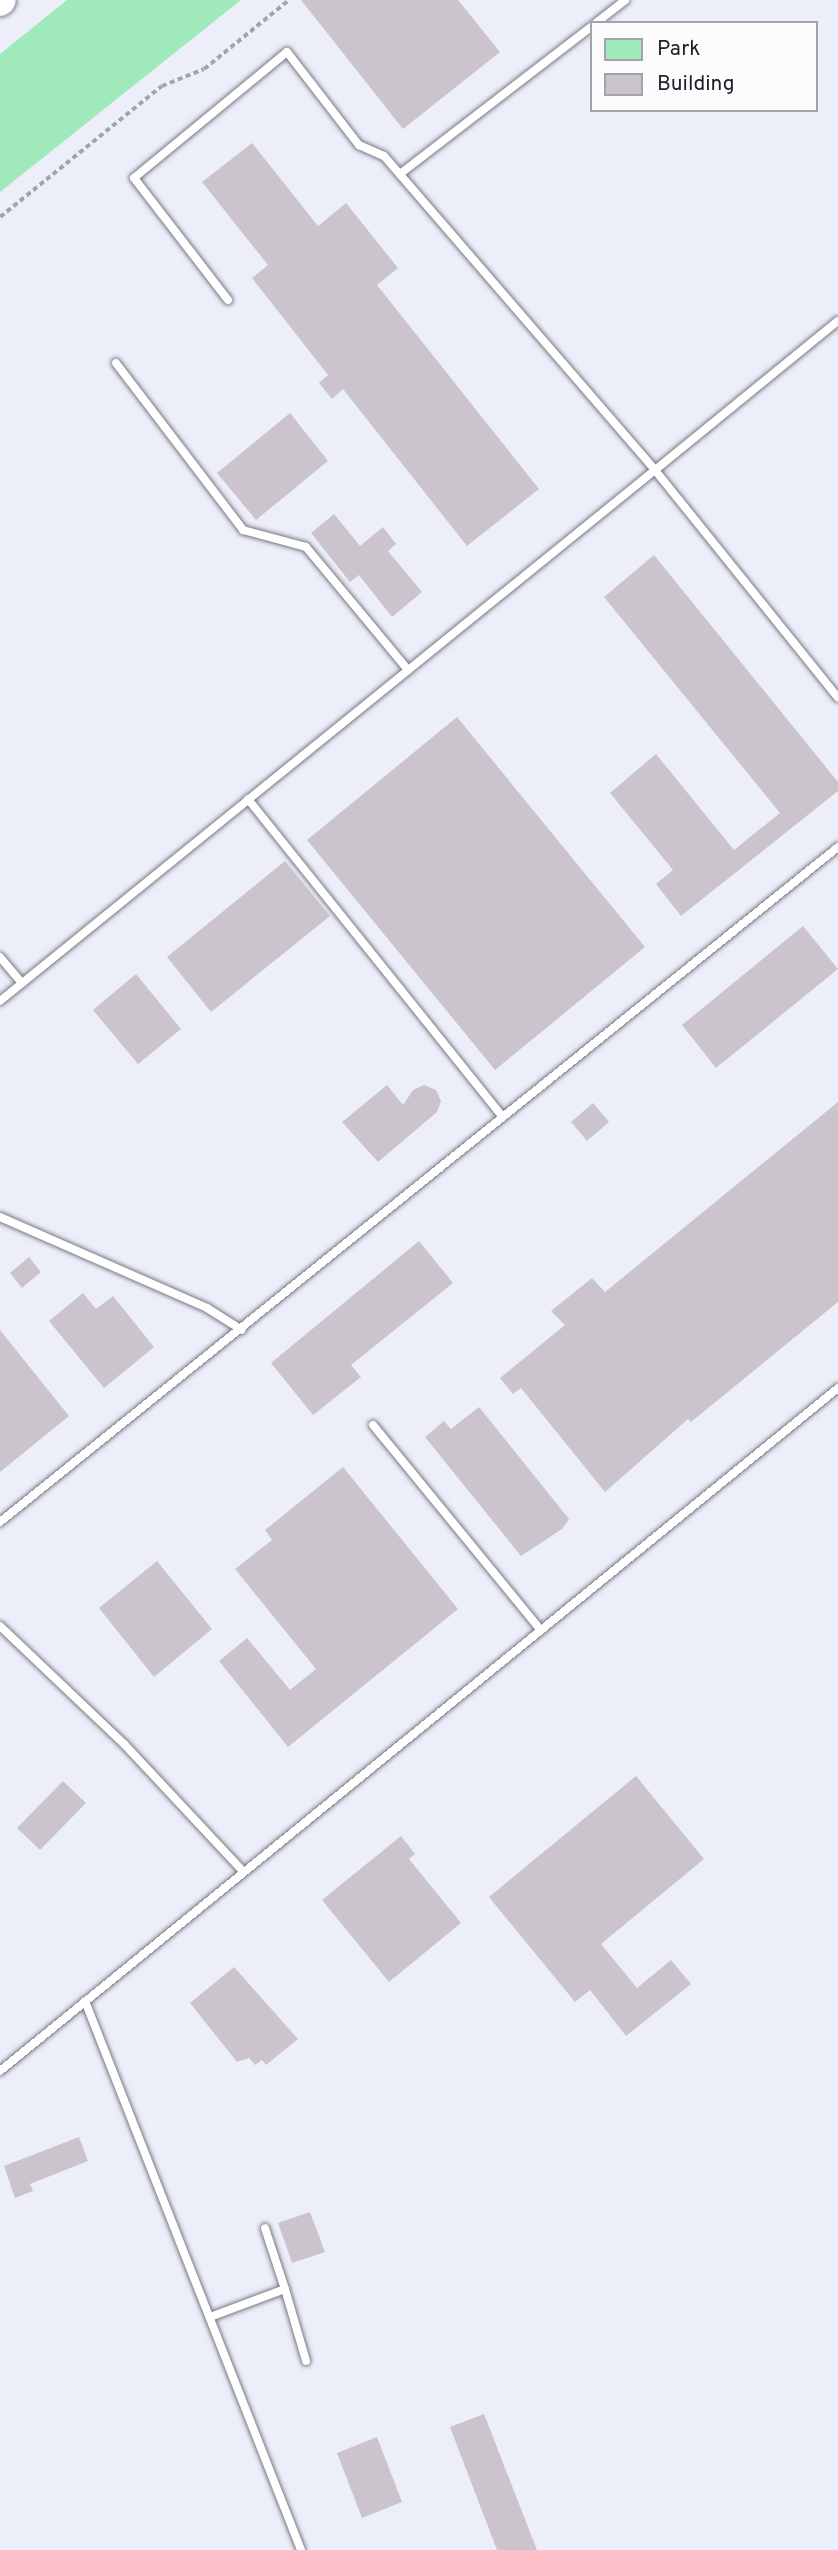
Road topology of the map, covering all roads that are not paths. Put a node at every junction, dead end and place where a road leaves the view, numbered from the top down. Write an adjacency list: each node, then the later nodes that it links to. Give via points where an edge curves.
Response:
1 (625, 0): 2 (lane)
2 (599, 21)
3 (590, 28): 4 (lane)
4 (400, 174): 5 (lane, via 384,156 359,145 287,52 134,178); 8 (lane)
5 (228, 300)
6 (838, 321): 8 (lane)
7 (116, 363): 9 (lane, via 243,530 306,547)
8 (655, 470): 9 (lane); 10 (lane)
9 (408, 670): 11 (lane)
10 (838, 698)
11 (248, 799): 14 (lane); 16 (lane)
12 (838, 847): 16 (lane)
13 (0, 957): 14 (lane)
14 (22, 983): 15 (lane)
15 (0, 1001)
16 (502, 1116): 18 (lane)
17 (0, 1217): 18 (lane, via 207,1308)
18 (242, 1330): 21 (lane)
19 (838, 1388): 23 (lane)
20 (373, 1425): 23 (lane)
21 (0, 1522)
22 (0, 1626): 24 (lane, via 124,1744)
23 (541, 1630): 24 (lane)
24 (243, 1871): 25 (lane)
25 (85, 2001): 26 (lane); 29 (lane)
26 (0, 2071)
27 (265, 2228): 28 (lane)
28 (285, 2289): 29 (lane); 30 (lane)
29 (210, 2318): 31 (lane)
30 (306, 2361)
31 (302, 2550)

